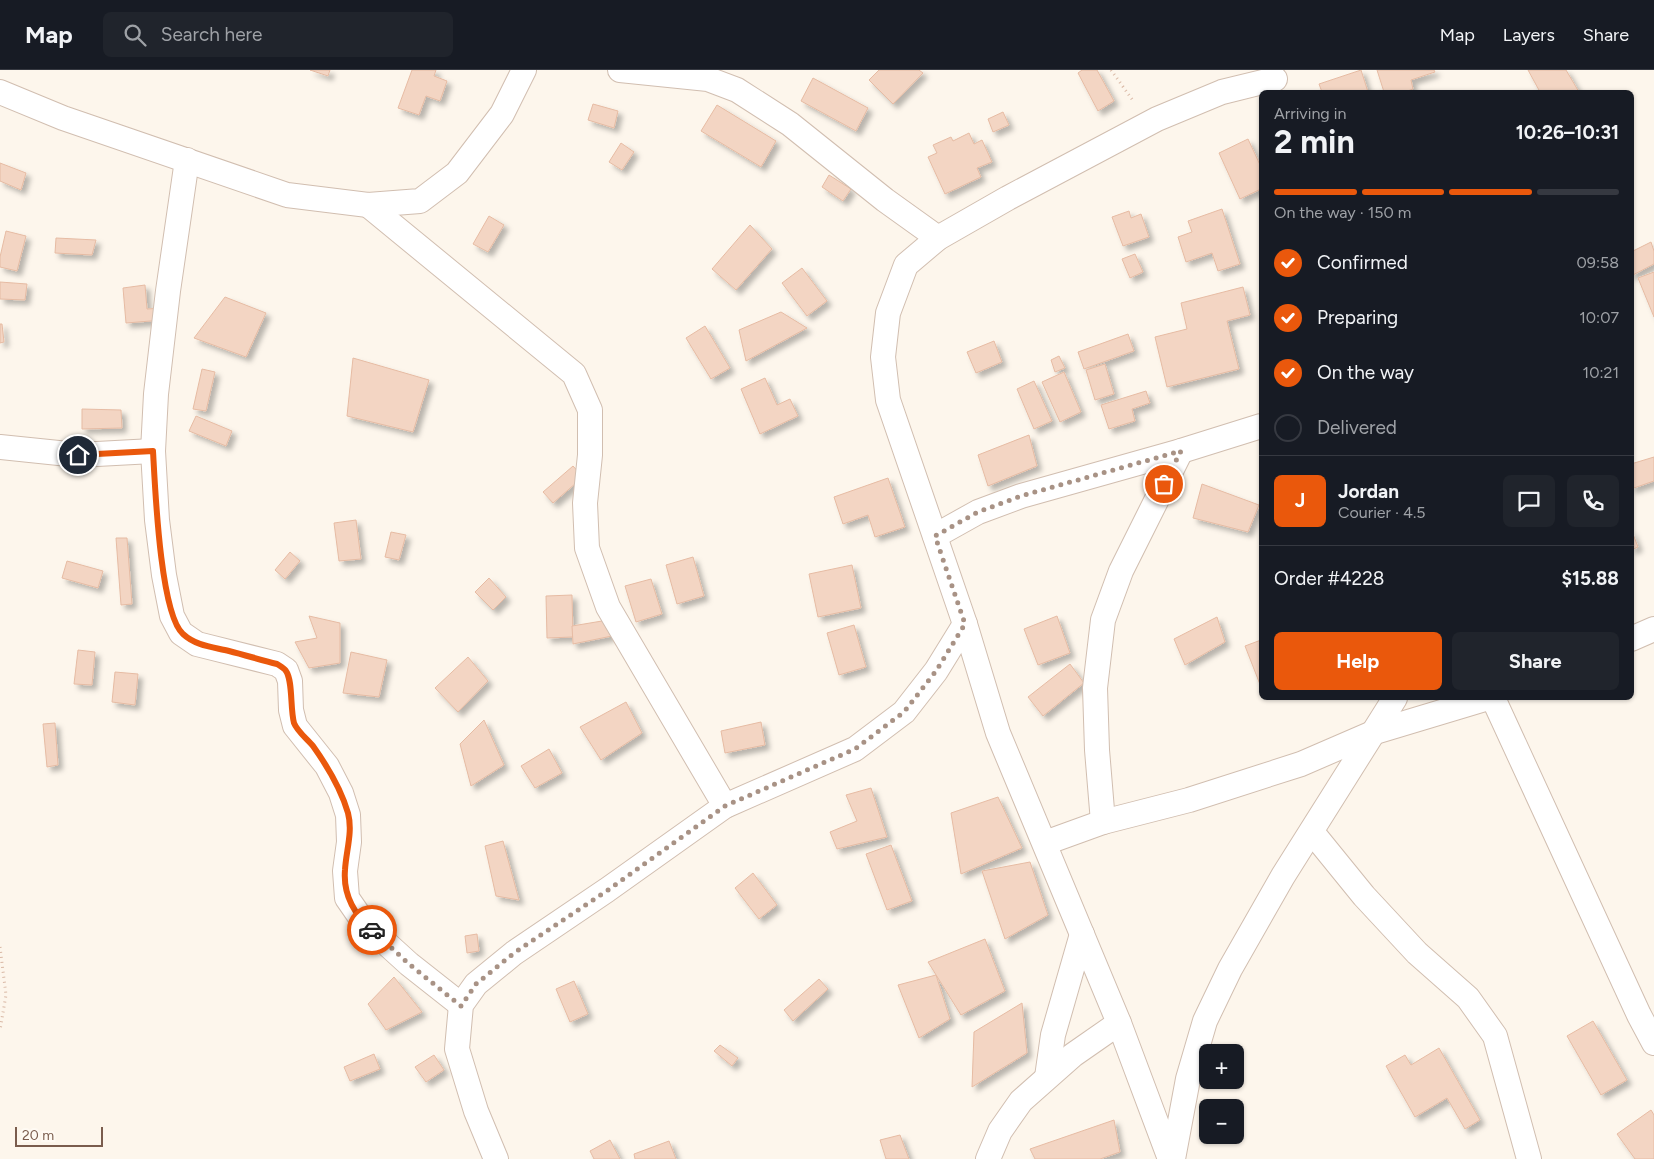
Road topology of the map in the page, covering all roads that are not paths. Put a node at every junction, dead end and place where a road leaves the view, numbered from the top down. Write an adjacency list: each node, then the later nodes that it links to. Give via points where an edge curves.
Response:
1 (524, 70): 6 (street, via 502,114 457,173 420,201)
2 (620, 70): 7 (street, via 708,79 737,90 790,124)
3 (1276, 81): 7 (street, via 1222,92 1157,119)
4 (0, 92): 5 (street, via 63,118)
5 (187, 160): 6 (street, via 287,195); 10 (street, via 168,291)
6 (368, 205): 20 (street, via 574,374 590,410 585,503 587,548 608,607)
7 (938, 238): 12 (street, via 906,265 888,313 883,357 888,400)
8 (1259, 427): 11 (street)
9 (0, 447): 10 (street, via 78,455)
10 (153, 451): 25 (street, via 164,575 172,616 181,633 197,644 277,664 286,670 295,726 327,766 348,816 347,898 365,924)
11 (1181, 451): 12 (street, via 1021,496 978,512); 21 (street, via 1121,571 1103,620 1095,688)
12 (935, 536): 13 (street)
13 (965, 624): 20 (street, via 936,671 904,712 855,749); 23 (street, via 998,733)
14 (1654, 630): 15 (street)
15 (1634, 638)
16 (1394, 700): 19 (street)
17 (1481, 700): 19 (street)
18 (1494, 700): 27 (street)
19 (1375, 732): 21 (street, via 1301,764 1190,800); 22 (street)
20 (725, 806): 25 (street, via 514,953 476,984)
21 (1103, 822): 23 (street)
22 (1312, 832): 31 (street, via 1230,969 1205,1021 1188,1079); 32 (street, via 1364,896 1417,953 1468,998 1495,1036)
23 (1045, 843): 24 (street)
24 (1082, 934): 26 (street); 28 (street, via 1053,1035)
25 (461, 1006): 29 (street, via 457,1048 476,1111)
26 (1119, 1023): 28 (street); 31 (street)
27 (1654, 1043)
28 (1047, 1077): 30 (street, via 1021,1101 1000,1131)
29 (496, 1159)
30 (988, 1159)
31 (1172, 1159)
32 (1529, 1159)

